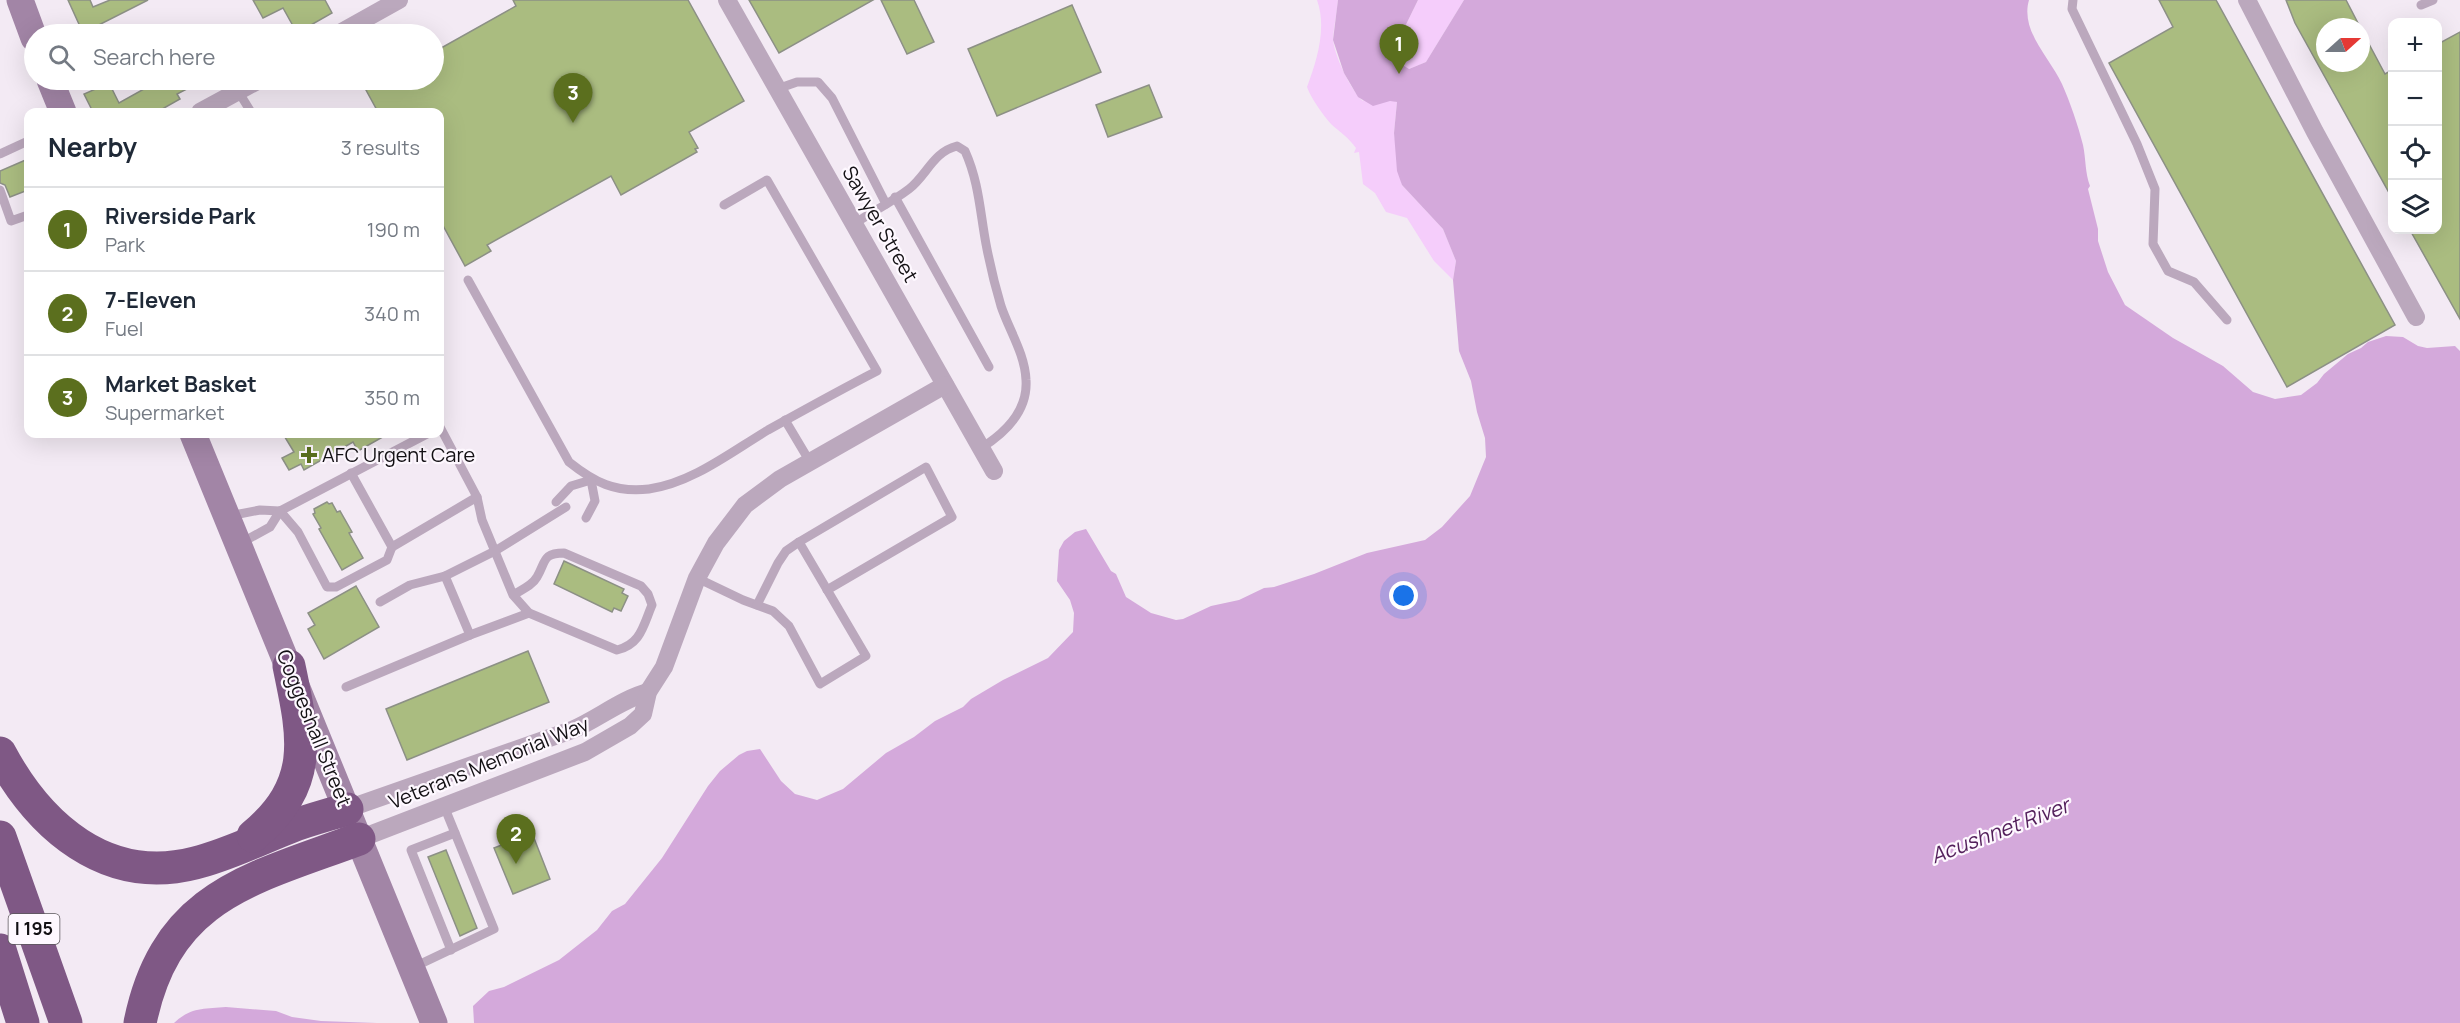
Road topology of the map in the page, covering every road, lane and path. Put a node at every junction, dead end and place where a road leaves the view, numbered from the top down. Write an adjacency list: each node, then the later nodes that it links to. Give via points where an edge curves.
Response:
1 (20, 0): 8 (main road)
2 (399, 0): 9 (street)
3 (727, 0): 10 (street, Sawyer Street)
4 (2073, 0): 26 (lane, via 2072,9 2155,189 2153,244 2168,271 2194,282)
5 (2247, 0): 25 (street)
6 (2433, 0): 7 (lane)
7 (2421, 5)
8 (29, 24)
9 (356, 24)
10 (777, 89): 20 (lane, via 797,82 818,82 832,98); 23 (street, Sawyer Street)
11 (54, 90): 13 (main road)
12 (238, 91): 14 (street); 15 (lane)
13 (61, 108)
14 (207, 108)
15 (249, 108)
16 (24, 143): 17 (lane)
17 (0, 154)
18 (0, 190): 22 (lane, via 11,221)
19 (896, 198): 20 (lane); 27 (lane); 33 (lane, via 923,176 946,149 957,146 965,151 979,191 986,244 1001,306 1021,356 1026,381 1022,404 1013,422)
20 (886, 204): 23 (lane)
21 (724, 205): 29 (lane, via 767,180 877,371)
22 (24, 216)
23 (854, 224): 28 (street, Sawyer Street)
24 (468, 280): 37 (lane, via 569,462)
25 (2416, 317)
26 (2227, 320)
27 (989, 367)
28 (945, 385): 33 (street, Sawyer Street); 34 (street, Veterans Memorial Way)
29 (785, 420): 34 (lane); 37 (lane, via 669,485 626,489)
30 (444, 435): 38 (lane)
31 (195, 438): 42 (main road, Coggeshall Street)
32 (419, 438): 36 (lane)
33 (981, 448): 35 (street, Sawyer Street)
34 (810, 462): 49 (street, Veterans Memorial Way, via 745,505 716,543)
35 (994, 471)
36 (351, 473): 41 (lane); 46 (lane)
37 (591, 480): 39 (lane, via 571,486); 43 (lane, via 595,501)
38 (477, 497): 46 (lane); 47 (lane)
39 (556, 502)
40 (566, 507): 47 (lane)
41 (280, 511): 42 (lane); 45 (lane, via 270,527); 46 (lane, via 297,532 327,587 336,587 387,560)
42 (227, 516): 45 (main road, Coggeshall Street)
43 (586, 518)
44 (798, 542): 50 (lane); 50 (lane, via 926,467 952,517); 53 (lane, via 778,562)
45 (238, 544): 56 (main road, Coggeshall Street)
46 (392, 547)
47 (495, 551): 48 (lane); 51 (lane)
48 (445, 576): 52 (lane, via 410,585); 55 (lane)
49 (697, 578): 53 (lane); 58 (street, Veterans Memorial Way, via 664,667)
50 (827, 590): 53 (lane, via 866,656 820,684 789,626 773,611)
51 (513, 595): 54 (lane); 54 (lane, via 531,585 546,557 564,553 640,586 652,605 638,638 630,647 617,650)
52 (380, 602)
53 (757, 605)
54 (529, 613): 55 (lane)
55 (470, 635): 57 (lane)
56 (289, 666): 61 (main road, Coggeshall Street); 65 (highway, via 300,730 298,776 287,799 268,822 252,837)
57 (346, 687)
58 (648, 692): 60 (street, Veterans Memorial Way, via 643,714 601,745); 61 (street, Veterans Memorial Way, via 630,697 593,721 562,734)
59 (0, 753): 65 (highway, via 38,811 71,840 96,854 128,864 160,867 193,864)
60 (444, 806): 62 (lane); 64 (street, Veterans Memorial Way)
61 (347, 809): 64 (main road, Coggeshall Street); 65 (highway)
62 (455, 833): 67 (lane, via 494,929); 67 (lane, via 411,850)
63 (0, 837): 72 (highway, I 195)
64 (359, 839): 68 (main road, Coggeshall Street); 73 (highway, via 244,882 205,906 166,953)
65 (220, 855)
66 (0, 950): 71 (highway, I 195)
67 (451, 950): 68 (lane)
68 (412, 968): 74 (main road, Coggeshall Street)
69 (0, 989): 70 (highway)
70 (14, 1023)
71 (23, 1023)
72 (66, 1023)
73 (140, 1023)
74 (434, 1023)

